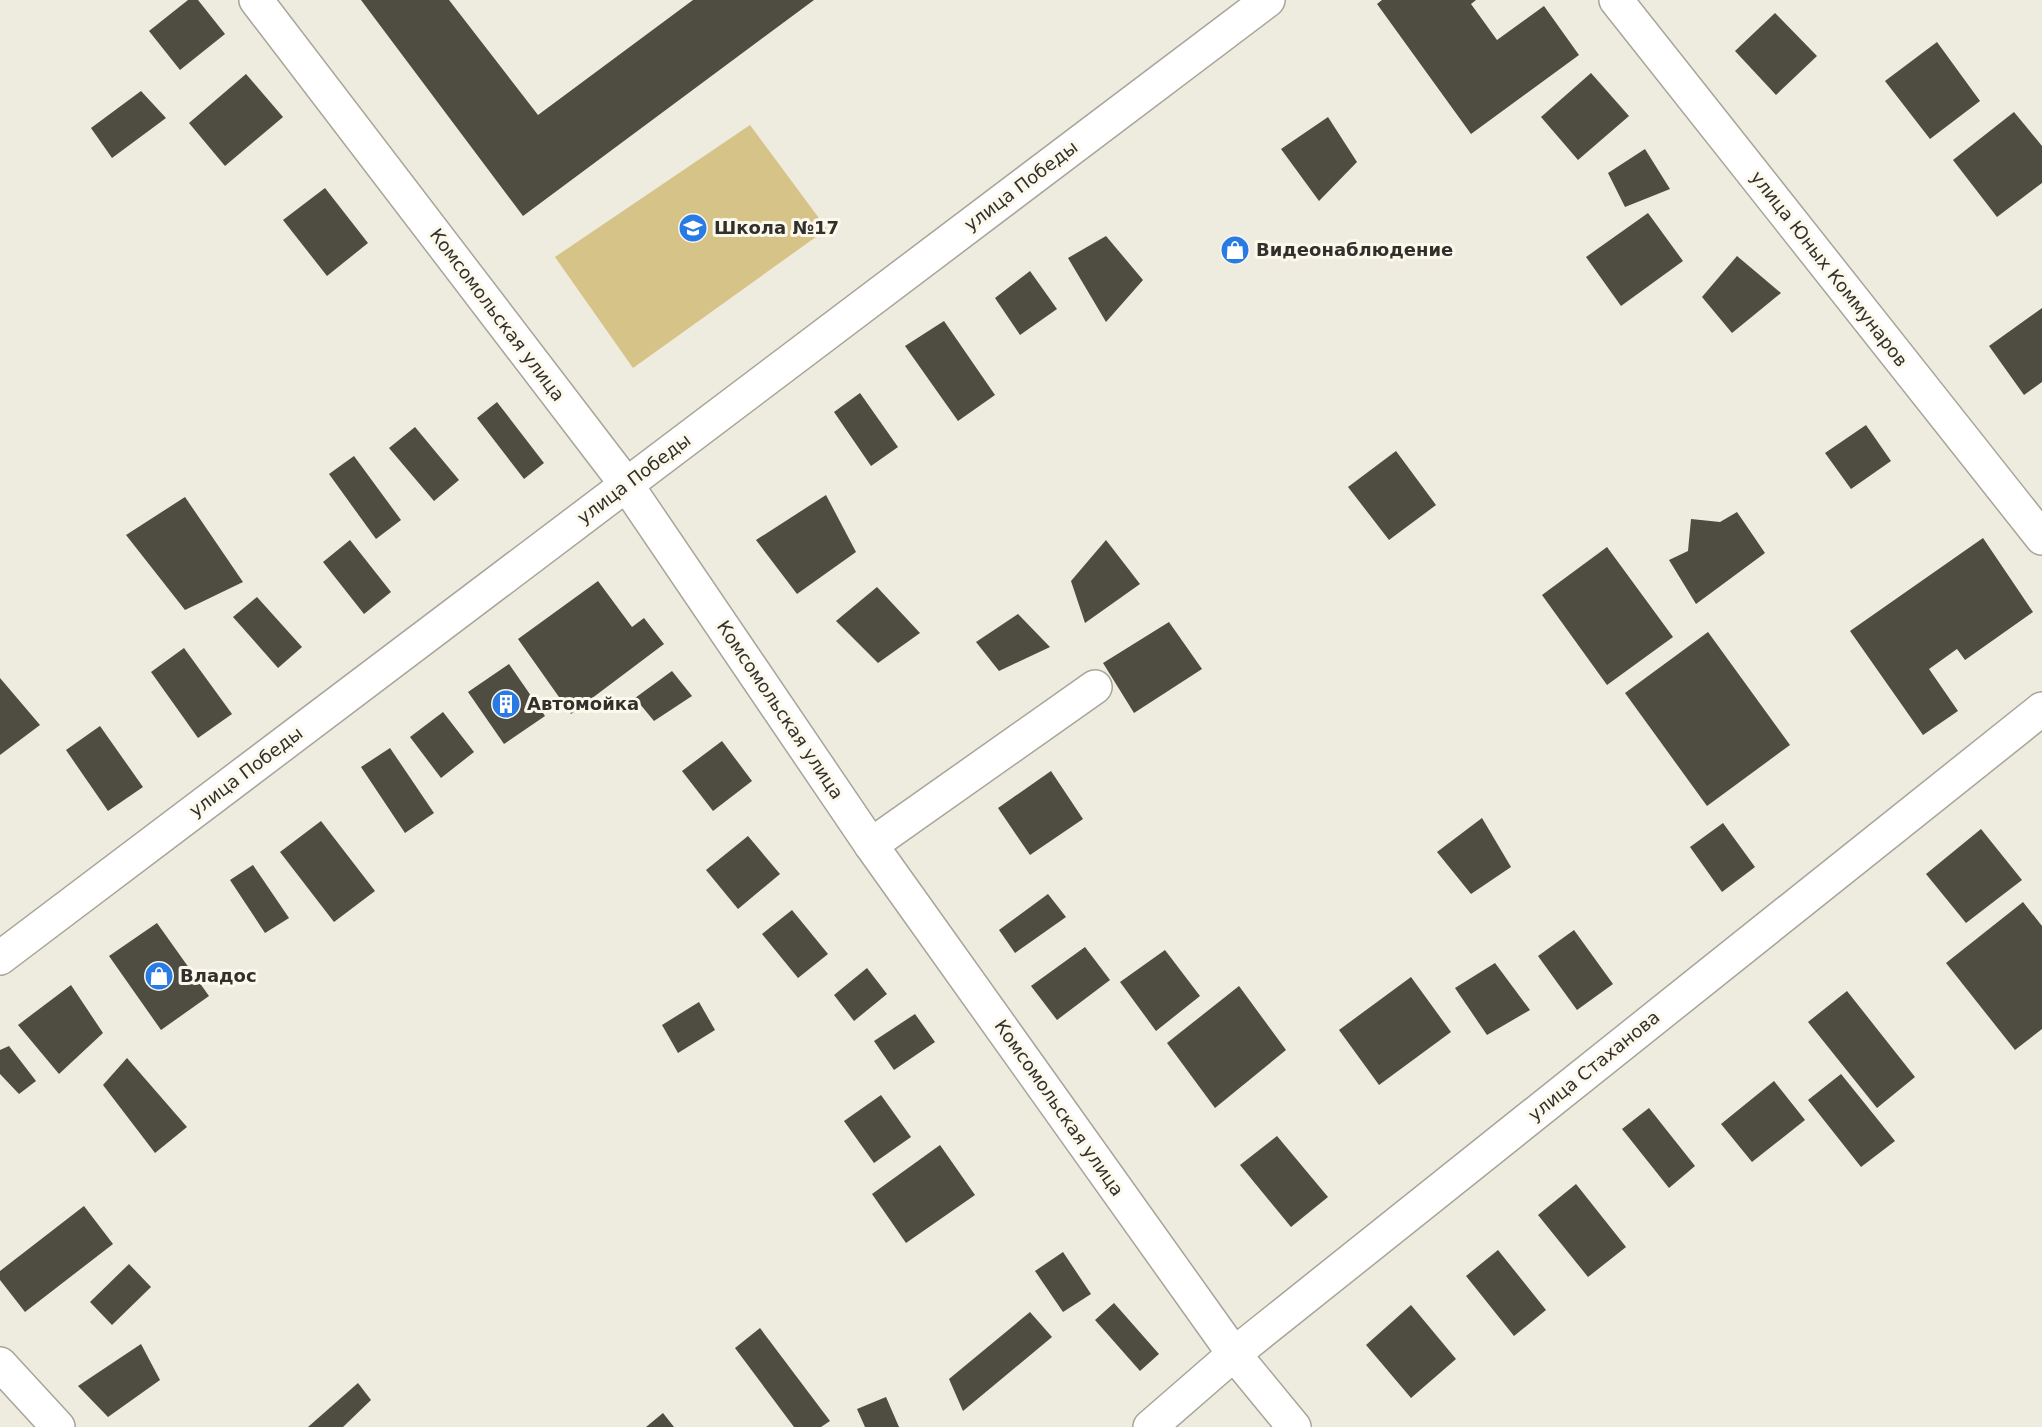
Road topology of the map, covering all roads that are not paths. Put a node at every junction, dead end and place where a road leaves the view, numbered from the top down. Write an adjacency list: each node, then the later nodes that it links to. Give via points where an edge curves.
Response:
1 (256, 0): 4 (street, Комсомольская улица)
2 (1268, 0): 4 (street, улица Победы)
3 (1616, 0): 5 (street, улица Юных Коммунаров)
4 (626, 484): 8 (street, Комсомольская улица); 9 (street, улица Победы)
5 (2042, 538)
6 (1095, 687): 8 (street)
7 (2042, 709): 10 (street, улица Стаханова)
8 (871, 844): 10 (street, Комсомольская улица)
9 (0, 958)
10 (1234, 1354): 13 (street, улица Стаханова); 14 (street, Комсомольская улица)
11 (0, 1364): 12 (street)
12 (58, 1427)
13 (1150, 1427)
14 (1294, 1427)

